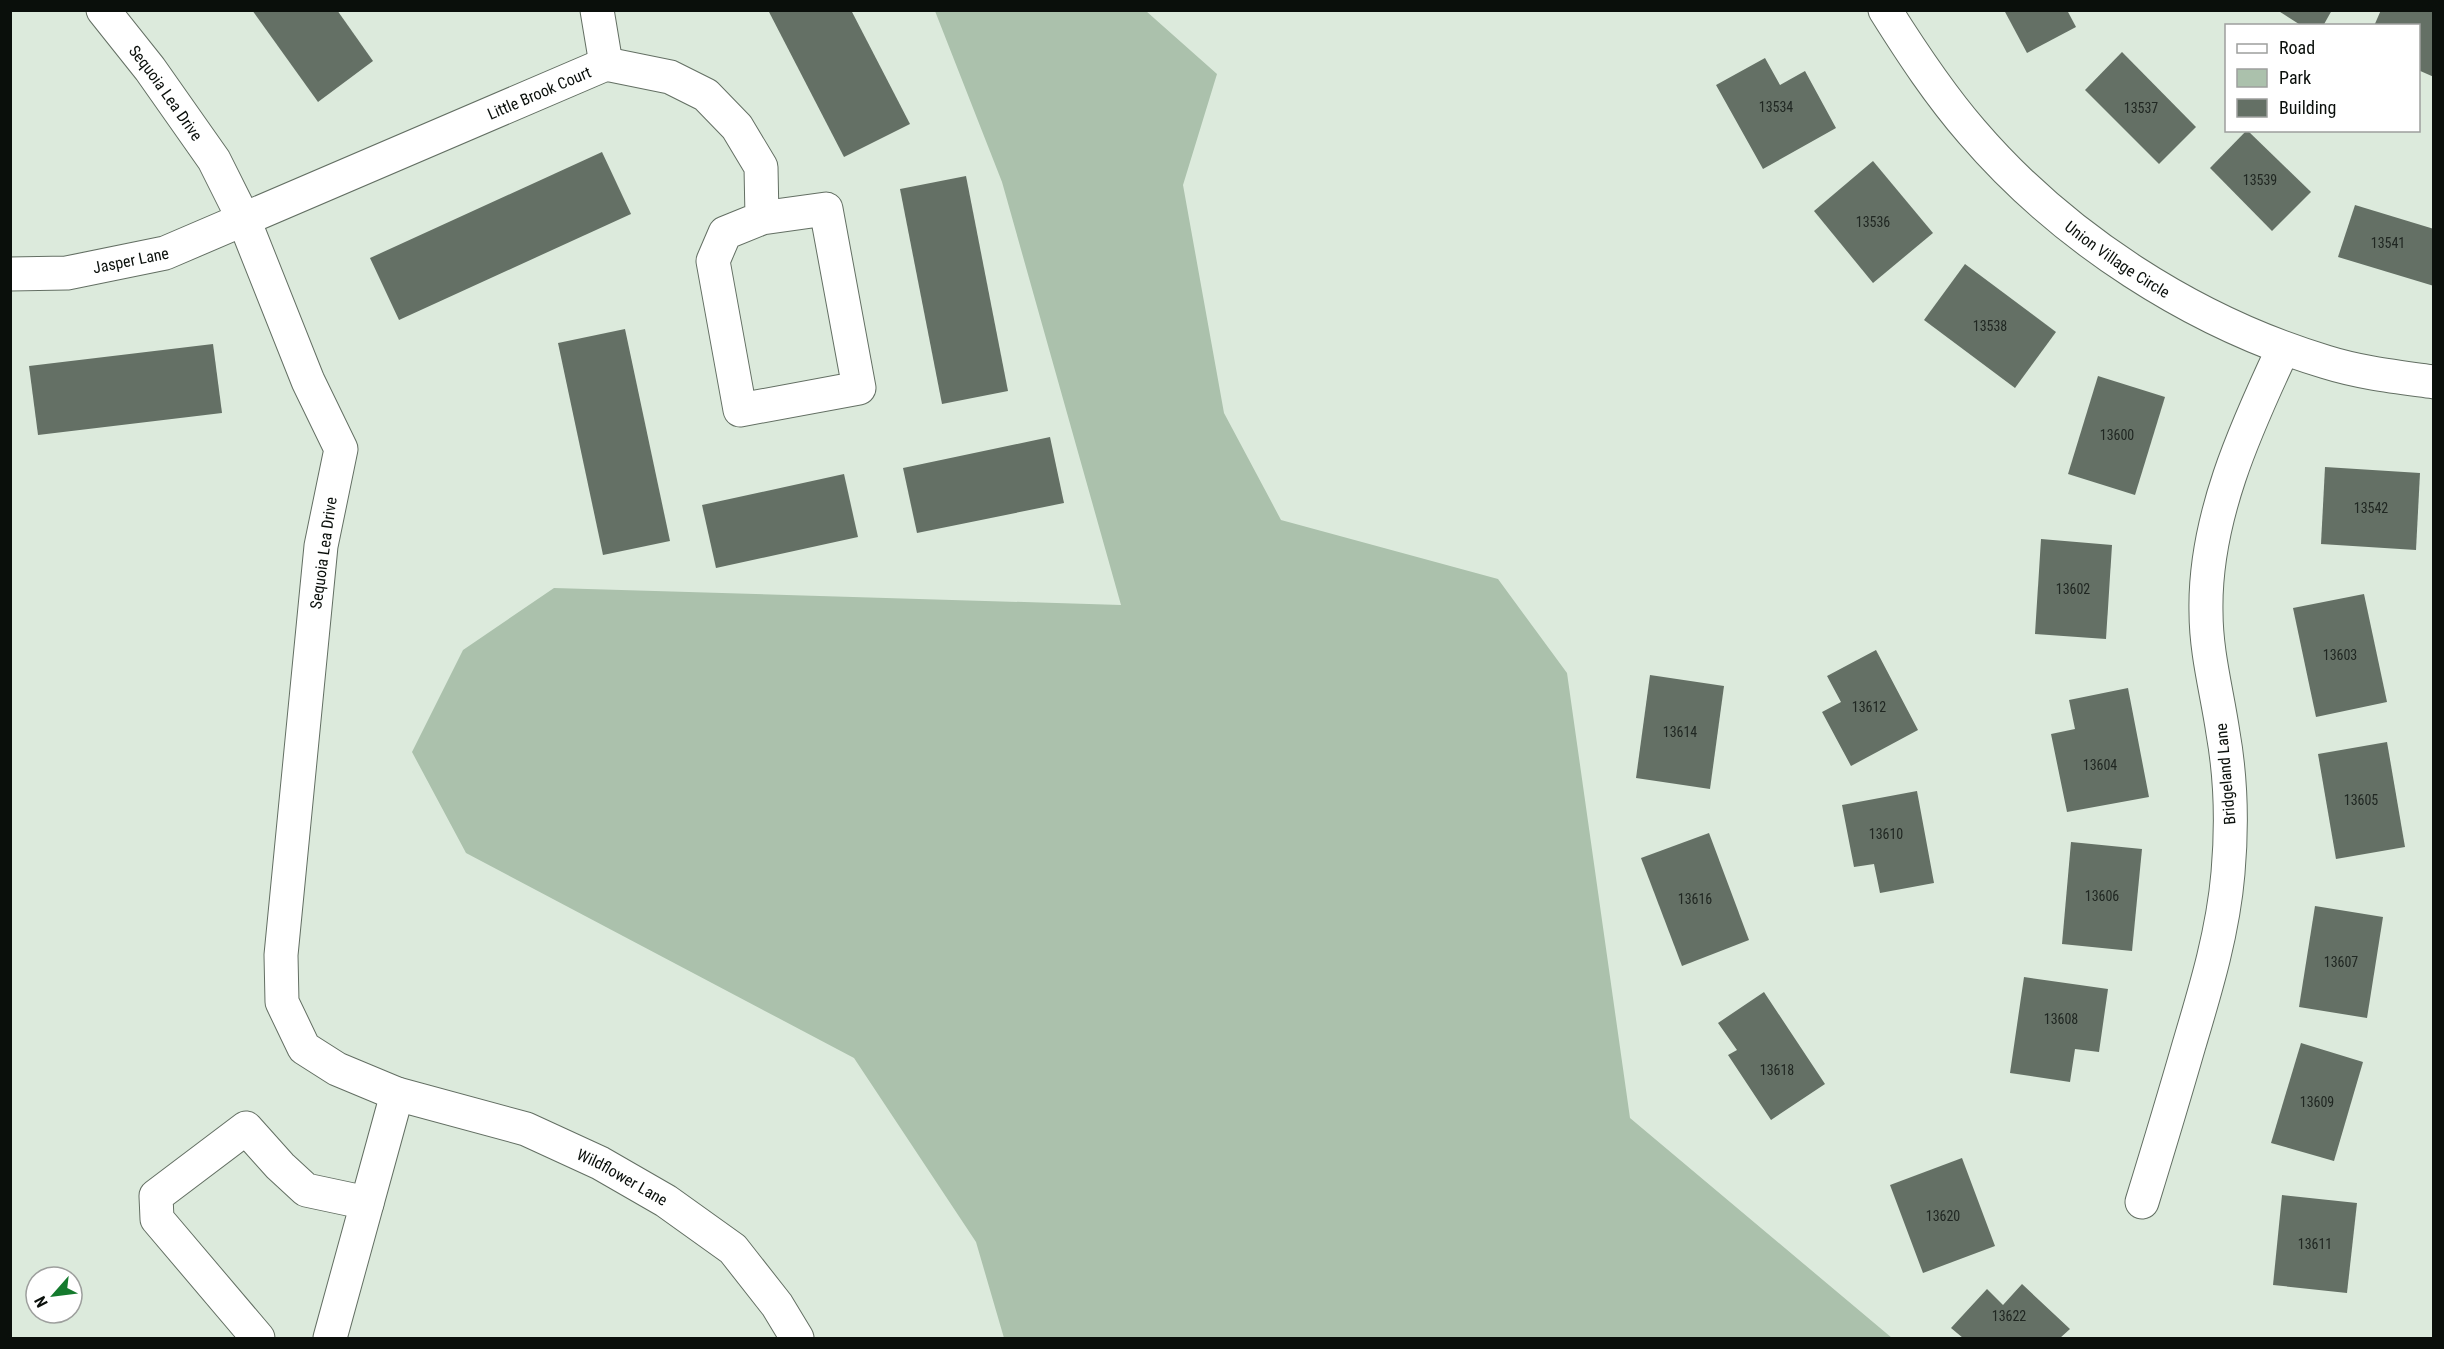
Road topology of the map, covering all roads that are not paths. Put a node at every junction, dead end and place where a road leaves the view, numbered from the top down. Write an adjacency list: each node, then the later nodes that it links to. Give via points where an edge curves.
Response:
1 (103, 10): 6 (street, Sequoia Lea Drive, via 214,160)
2 (597, 10): 4 (street)
3 (1885, 10): 8 (street, Union Village Circle, via 1924,72 1973,133 2038,199 2112,256 2166,291)
4 (606, 64): 5 (street, Little Brook Court, via 670,77 706,95 737,127 761,166); 6 (street, Little Brook Court)
5 (762, 218): 5 (street, via 725,233 713,261 740,410 859,388 826,209)
6 (244, 220): 7 (street, Jasper Lane, via 165,253 67,273); 10 (street, Sequoia Lea Drive, via 308,381 341,449 321,546 281,955 282,1002 304,1048 337,1069)
7 (10, 274)
8 (2283, 349): 9 (street, Union Village Circle, via 2329,363); 11 (street, Bridgeland Lane, via 2250,420 2211,546 2205,610 2208,652 2224,735 2229,792 2228,872 2221,932 2208,982)
9 (2433, 382)
10 (397, 1094): 12 (street); 15 (street, Wildflower Lane, via 526,1129 600,1163 666,1201 733,1249 777,1305)
11 (2142, 1202)
12 (367, 1203): 13 (street, via 306,1190 246,1128 156,1196 157,1219); 14 (street)
13 (258, 1338)
14 (330, 1338)
15 (797, 1338)

